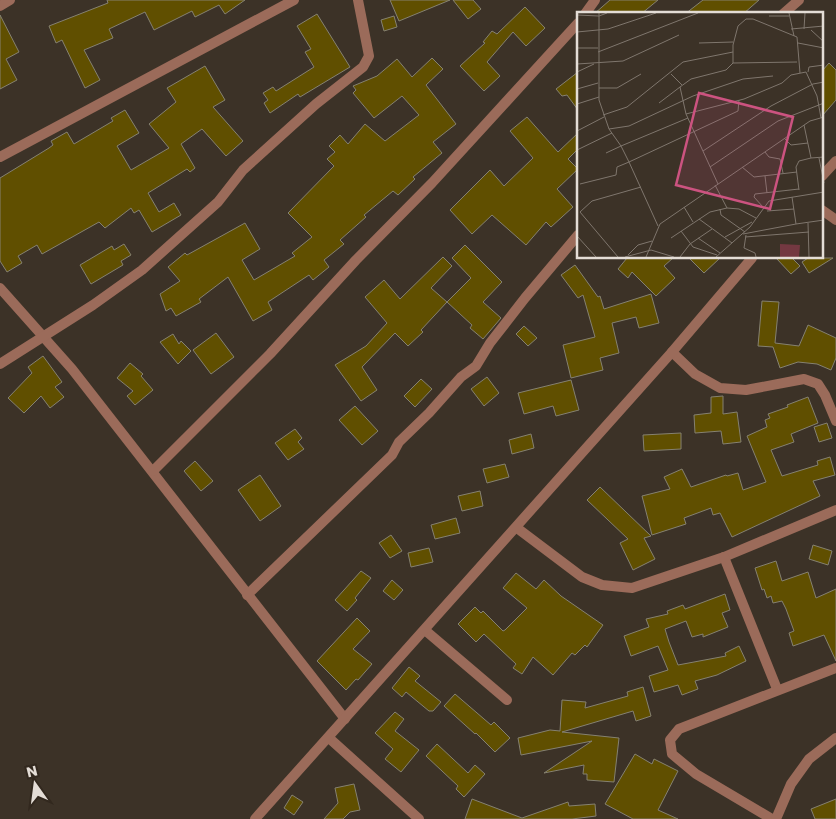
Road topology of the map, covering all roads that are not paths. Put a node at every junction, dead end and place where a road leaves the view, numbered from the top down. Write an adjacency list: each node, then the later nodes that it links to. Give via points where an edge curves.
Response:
1 (10, 0): 6 (street)
2 (294, 0): 10 (street)
3 (358, 0): 18 (street, via 369,56 363,67 316,104 243,170 218,202 142,270)
4 (596, 0): 7 (street)
5 (799, 0): 8 (street)
6 (0, 6)
7 (587, 12)
8 (784, 12)
9 (577, 24): 22 (street, via 270,354)
10 (0, 158)
11 (836, 161): 12 (street)
12 (824, 174)
13 (824, 211): 14 (street)
14 (836, 220)
15 (577, 236): 26 (street, via 525,298 476,366 461,377 399,442 392,455)
16 (751, 259): 19 (street)
17 (0, 288): 18 (street)
18 (44, 335): 20 (street); 22 (street)
19 (672, 352): 21 (street, via 695,374 720,388 746,390 804,379 818,384); 24 (street)
20 (0, 364)
21 (836, 421)
22 (153, 471): 26 (street)
23 (836, 510): 25 (street)
24 (517, 528): 25 (street, via 582,577 602,585 632,588); 27 (street)
25 (724, 557): 29 (street)
26 (247, 595): 31 (street)
27 (426, 631): 30 (street); 31 (street)
28 (836, 668): 29 (street)
29 (777, 689): 36 (street, via 679,729 670,740 672,754 696,774)
30 (507, 700)
31 (345, 719): 32 (street)
32 (329, 738): 34 (street); 35 (street)
33 (836, 738): 36 (street, via 809,759 791,784)
34 (255, 819)
35 (419, 819)
36 (774, 819)

